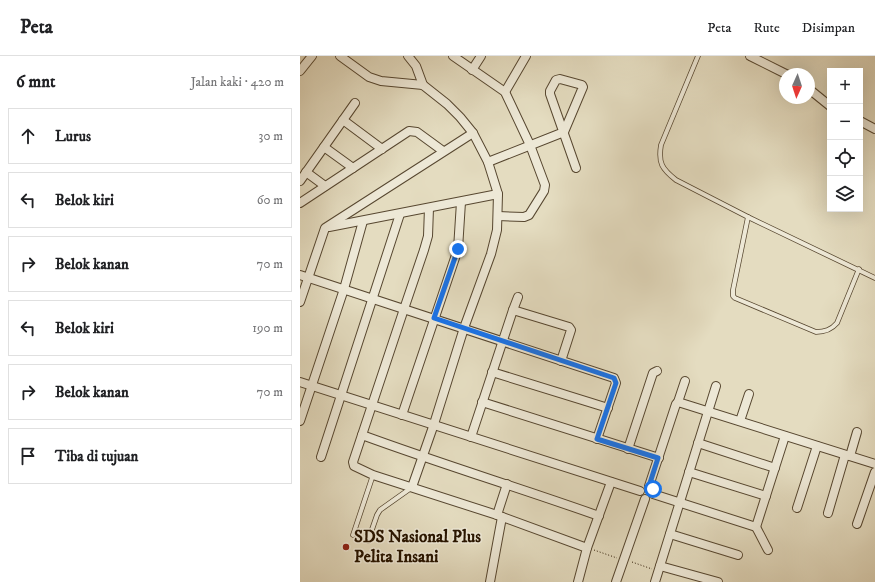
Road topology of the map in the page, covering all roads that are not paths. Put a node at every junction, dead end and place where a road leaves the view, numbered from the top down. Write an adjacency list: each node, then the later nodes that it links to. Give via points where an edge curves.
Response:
1 (312, 56): 11 (street)
2 (340, 56): 12 (street, via 369,77 381,81)
3 (408, 56): 12 (street, via 416,66)
4 (453, 56): 9 (street)
5 (482, 56): 9 (street)
6 (526, 56): 13 (street)
7 (698, 56): 38 (lane, via 661,145 661,164 676,180)
8 (750, 56): 10 (street)
9 (472, 70): 13 (street)
10 (779, 70)
11 (300, 71)
12 (423, 85): 21 (street, via 447,104)
13 (505, 92): 22 (street)
14 (815, 94): 16 (street)
15 (355, 103): 17 (street)
16 (828, 104)
17 (343, 120): 23 (street); 24 (street)
18 (863, 122): 19 (street)
19 (875, 128)
20 (564, 132): 20 (street, via 583,86 558,79 550,94); 22 (street); 28 (street)
21 (473, 133): 25 (street); 26 (street)
22 (530, 145): 26 (street); 37 (street, via 545,185 544,191 529,215)
23 (324, 147): 27 (street); 29 (street)
24 (382, 148): 25 (street, via 412,130); 27 (street)
25 (443, 151): 40 (street)
26 (488, 162): 32 (street)
27 (353, 168): 31 (street)
28 (576, 168)
29 (306, 172): 30 (street); 31 (street)
30 (300, 181)
31 (325, 186): 34 (street)
32 (498, 194): 33 (street); 37 (street)
33 (461, 202): 35 (street); 51 (street, via 458,249)
34 (300, 203)
35 (430, 208): 36 (street); 49 (street, via 426,243)
36 (400, 214): 39 (street); 47 (street)
37 (498, 216): 52 (street, via 491,254)
38 (748, 217): 41 (lane); 41 (lane, via 733,290 735,298 816,332 822,332 836,323)
39 (362, 221): 40 (street); 45 (street)
40 (325, 228): 43 (street)
41 (859, 269): 44 (lane)
42 (300, 275): 43 (street)
43 (309, 278): 45 (street); 48 (street)
44 (875, 278)
45 (344, 289): 47 (street); 59 (street)
46 (518, 297): 50 (street)
47 (373, 299): 49 (street); 62 (street)
48 (300, 302)
49 (404, 309): 51 (street); 65 (street)
50 (513, 310): 53 (street); 54 (street, via 571,329)
51 (434, 318): 52 (street); 68 (street)
52 (464, 328): 53 (street); 71 (street)
53 (502, 342): 54 (street); 56 (street)
54 (561, 361): 66 (street, via 616,380)
55 (657, 371): 79 (street, via 653,372)
56 (492, 372): 63 (street); 66 (street)
57 (685, 381): 64 (street)
58 (300, 382): 59 (street)
59 (312, 386): 62 (street); 69 (street)
60 (716, 386): 67 (street)
61 (749, 394): 70 (street)
62 (342, 395): 65 (street); 81 (street)
63 (482, 402): 75 (street); 76 (street)
64 (678, 402): 67 (street); 83 (street)
65 (372, 405): 68 (street); 73 (street)
66 (608, 408): 76 (street)
67 (708, 411): 70 (street); 77 (street)
68 (402, 415): 71 (street)
69 (300, 421)
70 (740, 421): 74 (street)
71 (434, 424): 75 (street); 82 (street)
72 (857, 432): 80 (street)
73 (362, 435): 82 (street); 88 (street, via 353,464)
74 (786, 436): 78 (street); 85 (street)
75 (471, 437): 89 (street)
76 (597, 439): 79 (street)
77 (698, 443): 85 (street); 86 (street)
78 (817, 446): 80 (street); 100 (street)
79 (628, 449): 83 (street)
80 (848, 455): 84 (street); 101 (street)
81 (322, 457)
82 (422, 457): 90 (street); 92 (street)
83 (658, 458): 91 (street)
84 (875, 464)
85 (775, 468): 95 (street)
86 (689, 472): 95 (street); 99 (street)
87 (875, 472): 97 (street)
88 (373, 475): 92 (street); 107 (lane)
89 (611, 482): 93 (street); 103 (street)
90 (507, 484): 102 (street); 103 (street)
91 (649, 486): 93 (street); 94 (street, via 653,489)
92 (412, 488): 102 (street); 108 (lane, via 380,510)
93 (640, 491): 96 (street, via 641,496)
94 (653, 494): 96 (street, via 650,498); 99 (street)
95 (766, 496): 105 (street)
96 (645, 498): 115 (street)
97 (865, 500): 98 (street); 104 (street)
98 (875, 501)
99 (680, 503): 105 (street); 106 (street)
100 (797, 508)
101 (828, 513)
102 (500, 516): 109 (street); 113 (street)
103 (599, 516): 109 (street)
104 (857, 524)
105 (756, 527): 110 (street)
106 (670, 534): 111 (street); 112 (street)
107 (353, 535)
108 (368, 541)
109 (588, 548): 114 (street)
110 (768, 550)
111 (738, 555)
112 (660, 566): 116 (street); 117 (street)
113 (490, 582)
114 (578, 582)
115 (616, 582)
116 (655, 582)
117 (718, 582)

